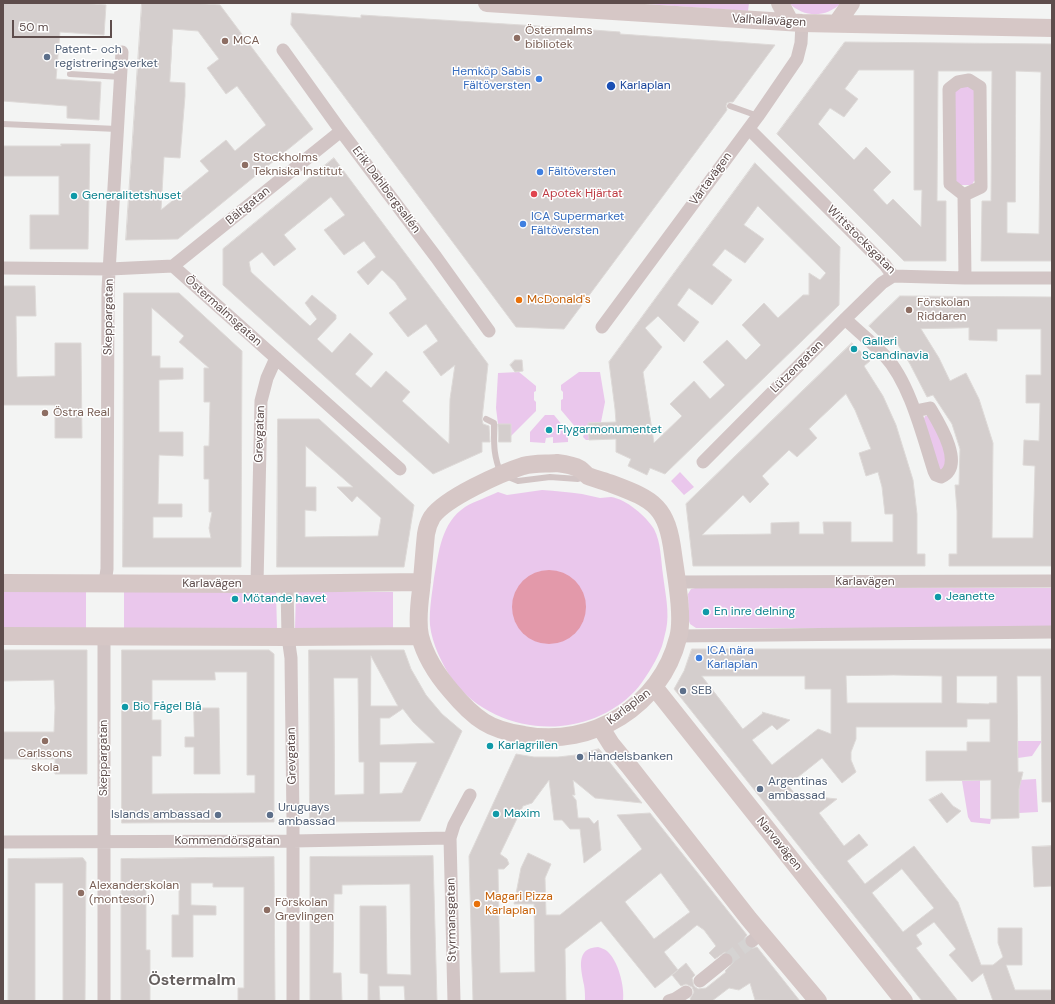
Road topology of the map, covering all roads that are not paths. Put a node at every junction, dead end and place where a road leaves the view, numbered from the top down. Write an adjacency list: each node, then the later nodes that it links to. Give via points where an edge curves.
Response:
1 (487, 3): 4 (street, Valhallavägen)
2 (780, 3): 4 (street)
3 (851, 3): 5 (street)
4 (796, 22): 5 (street, Valhallavägen); 12 (street, Värtavägen, via 801,44 797,58)
5 (837, 23): 6 (street, Valhallavägen)
6 (1052, 28)
7 (283, 50): 16 (street, Erik Dahlbergsallén)
8 (122, 52): 10 (street, Skeppargatan)
9 (70, 74): 10 (lane)
10 (120, 77): 14 (street, Skeppargatan)
11 (730, 106): 12 (lane)
12 (758, 116): 15 (street, Värtavägen)
13 (3, 124): 14 (lane)
14 (117, 129): 20 (street, Skeppargatan)
15 (749, 129): 21 (street, Wittstocksgatan, via 885,264); 25 (street, Värtavägen)
16 (341, 132): 18 (street, Bältgatan); 26 (street, Erik Dahlbergsallén)
17 (964, 195): 17 (street, via 981,188 980,86 969,80 958,82 949,89 950,184); 22 (street)
18 (173, 266): 20 (street, Östermalmsgatan); 27 (street, Östermalmsgatan)
19 (3, 268): 20 (street, Östermalmsgatan)
20 (110, 269): 37 (street, Skeppargatan)
21 (893, 276): 22 (street, Wittstocksgatan); 24 (street, Lützengatan, via 882,283)
22 (965, 278): 23 (street, Wittstocksgatan)
23 (1052, 278)
24 (845, 319): 28 (street, via 886,357); 30 (street, Lützengatan)
25 (602, 327)
26 (489, 331)
27 (276, 358): 31 (street, Östermalmsgatan); 38 (street, Grevgatan, via 261,401)
28 (915, 411): 28 (street, via 934,471 941,477 946,475 950,466 950,451 944,433 930,408)
29 (486, 419): 32 (lane, via 494,423 493,451)
30 (703, 462)
31 (400, 469)
32 (501, 474): 34 (street, Karlaplan, via 456,497 432,517 426,534); 35 (street, Karlaplan, via 524,466 570,464 588,476 649,500 659,508 669,530)
33 (1052, 581): 35 (street, Karlavägen)
34 (422, 582): 39 (street, Karlavägen); 43 (street, Karlaplan, via 419,608)
35 (677, 582): 44 (street, Karlaplan)
36 (3, 583): 37 (street, Karlavägen)
37 (105, 583): 38 (street, Karlavägen)
38 (257, 584): 39 (street, Karlavägen)
39 (287, 584): 45 (street, Grevgatan)
40 (1052, 632): 44 (street)
41 (3, 636): 42 (street)
42 (104, 636): 45 (street); 50 (street, Skeppargatan)
43 (420, 636): 45 (street); 47 (street, Karlaplan, via 441,679 462,704 486,723 537,738 561,738)
44 (679, 636): 46 (street, Karlaplan, via 666,671)
45 (288, 637): 51 (street, Grevgatan, via 291,658)
46 (654, 688): 47 (street, Karlaplan, via 635,706); 61 (street, Narvavägen)
47 (601, 728): 60 (street, via 756,937)
48 (470, 795): 49 (street)
49 (450, 838): 51 (street, Kommendörsgatan); 58 (street, Styrmansgatan)
50 (104, 841): 51 (street, Kommendörsgatan); 52 (street, Kommendörsgatan); 56 (street, Skeppargatan)
51 (293, 841): 57 (street, Grevgatan)
52 (3, 842)
53 (726, 960): 54 (street)
54 (700, 981)
55 (686, 992): 59 (street)
56 (104, 1001)
57 (293, 1001)
58 (454, 1001)
59 (669, 1001)
60 (818, 1001)
61 (904, 1001)

